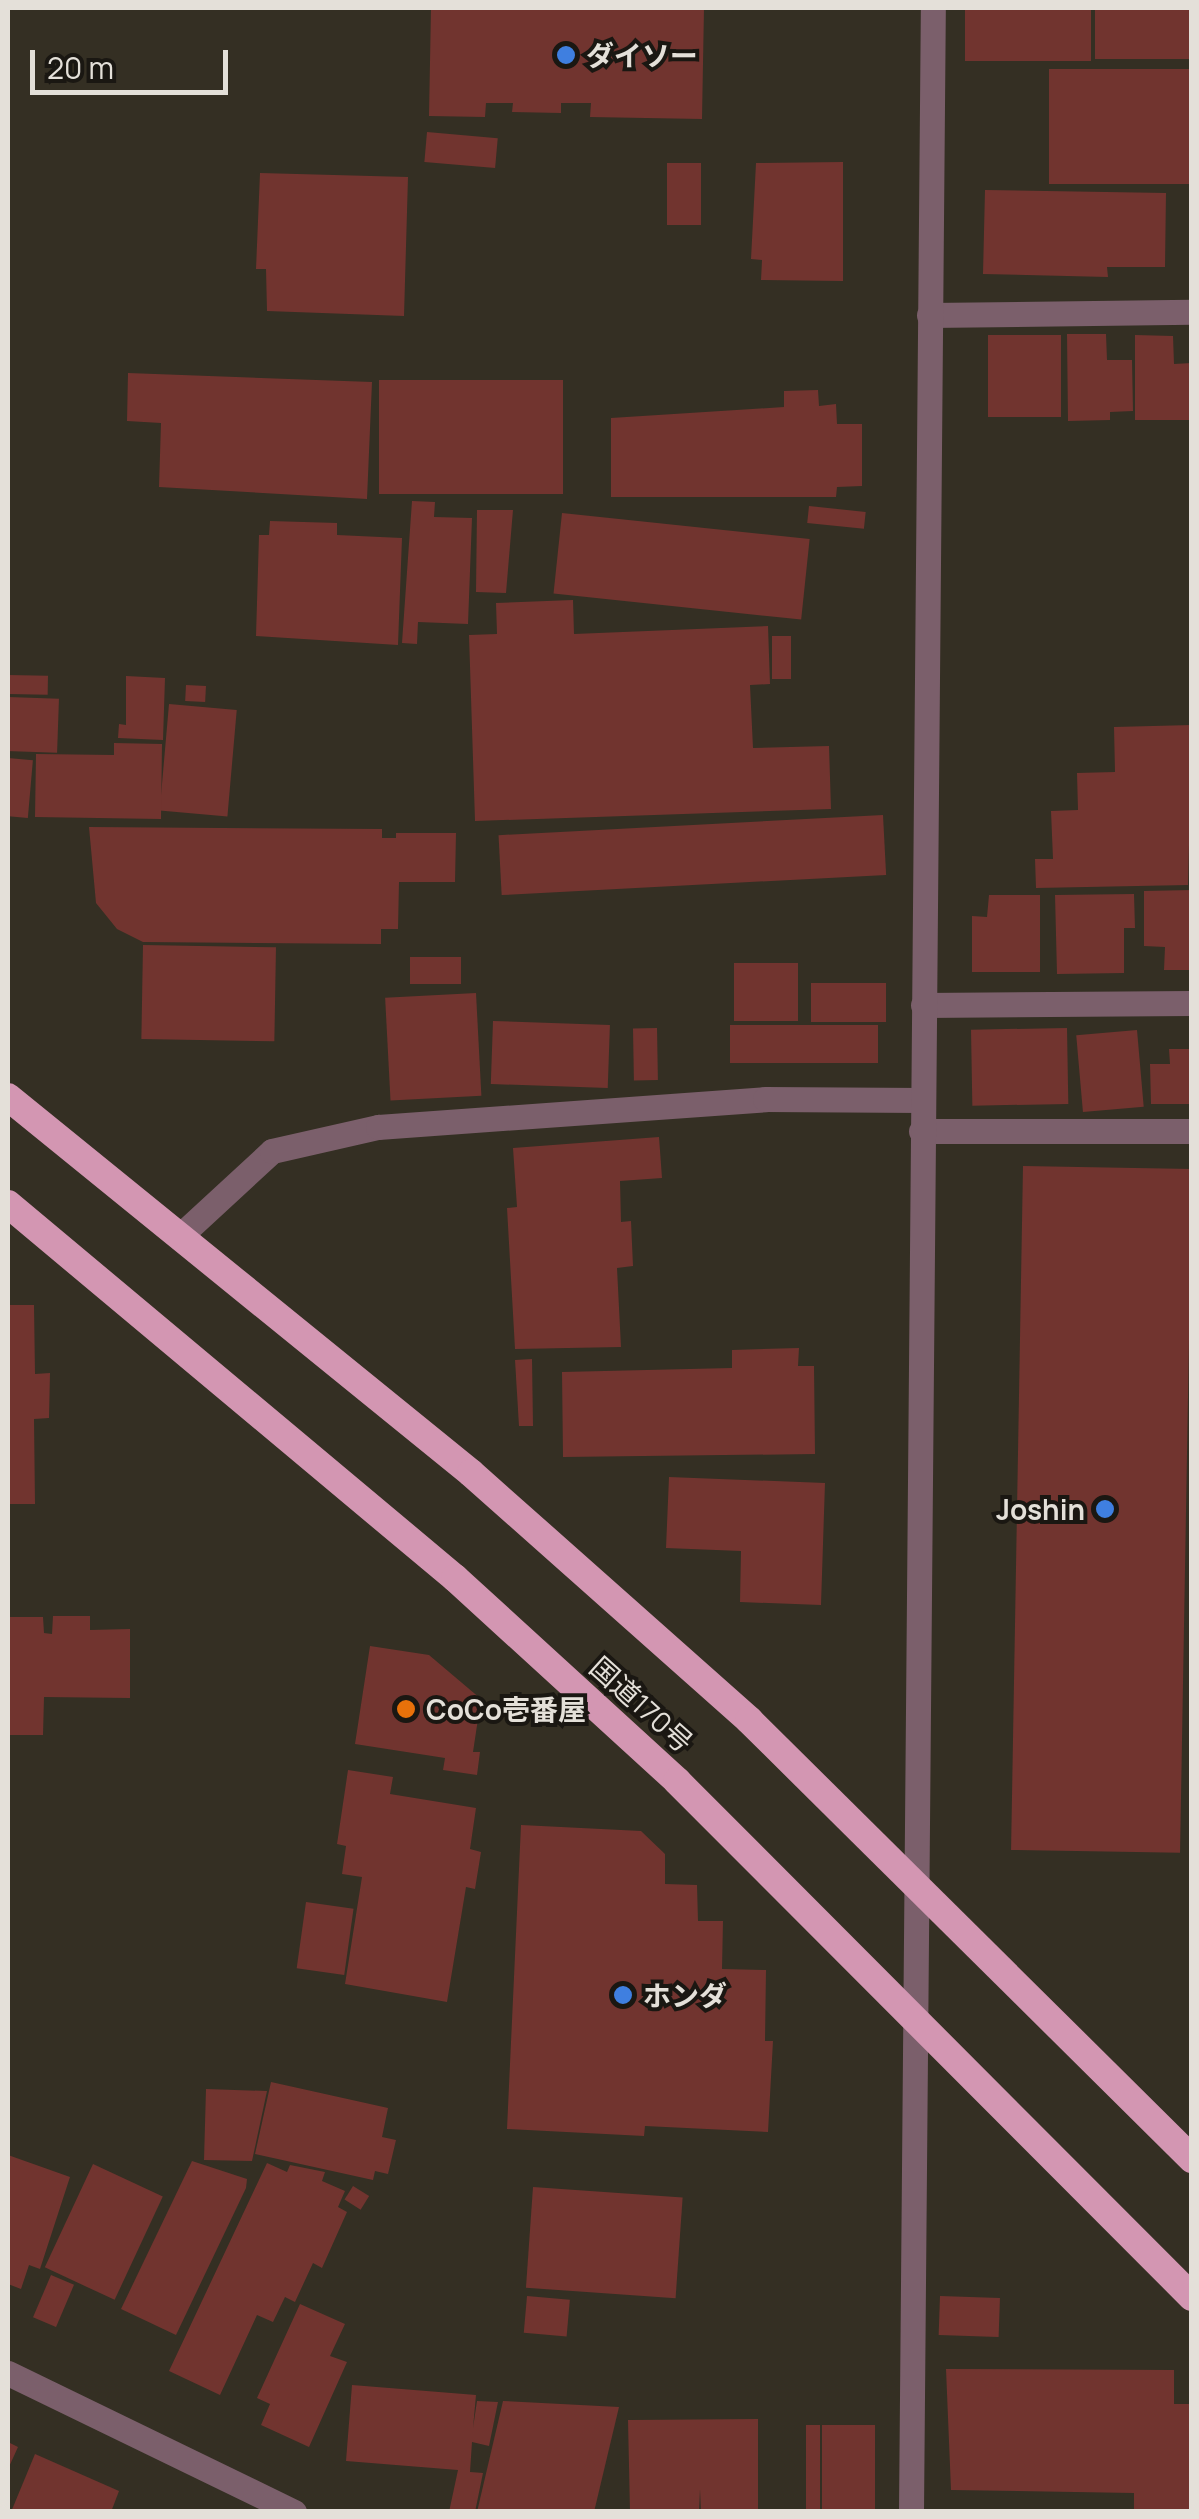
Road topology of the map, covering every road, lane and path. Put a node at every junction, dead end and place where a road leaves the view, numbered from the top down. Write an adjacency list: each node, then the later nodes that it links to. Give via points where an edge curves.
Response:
1 (933, 8): 3 (street)
2 (1192, 312): 3 (street)
3 (929, 314): 5 (street)
4 (1192, 1003): 5 (street)
5 (923, 1005): 7 (street)
6 (8, 1097): 11 (highway)
7 (922, 1100): 8 (street); 11 (street, via 765,1100 378,1128 272,1151)
8 (920, 1131): 9 (street); 12 (street)
9 (1192, 1131)
10 (8, 1204): 13 (highway, 国道170号, via 455,1578 678,1781)
11 (182, 1234): 12 (highway, via 471,1473 750,1720)
12 (915, 1885): 13 (street); 14 (highway)
13 (916, 2016): 15 (highway, 国道170号); 18 (street)
14 (1192, 2159)
15 (1192, 2297)
16 (8, 2372): 17 (street)
17 (294, 2512)
18 (911, 2512)

